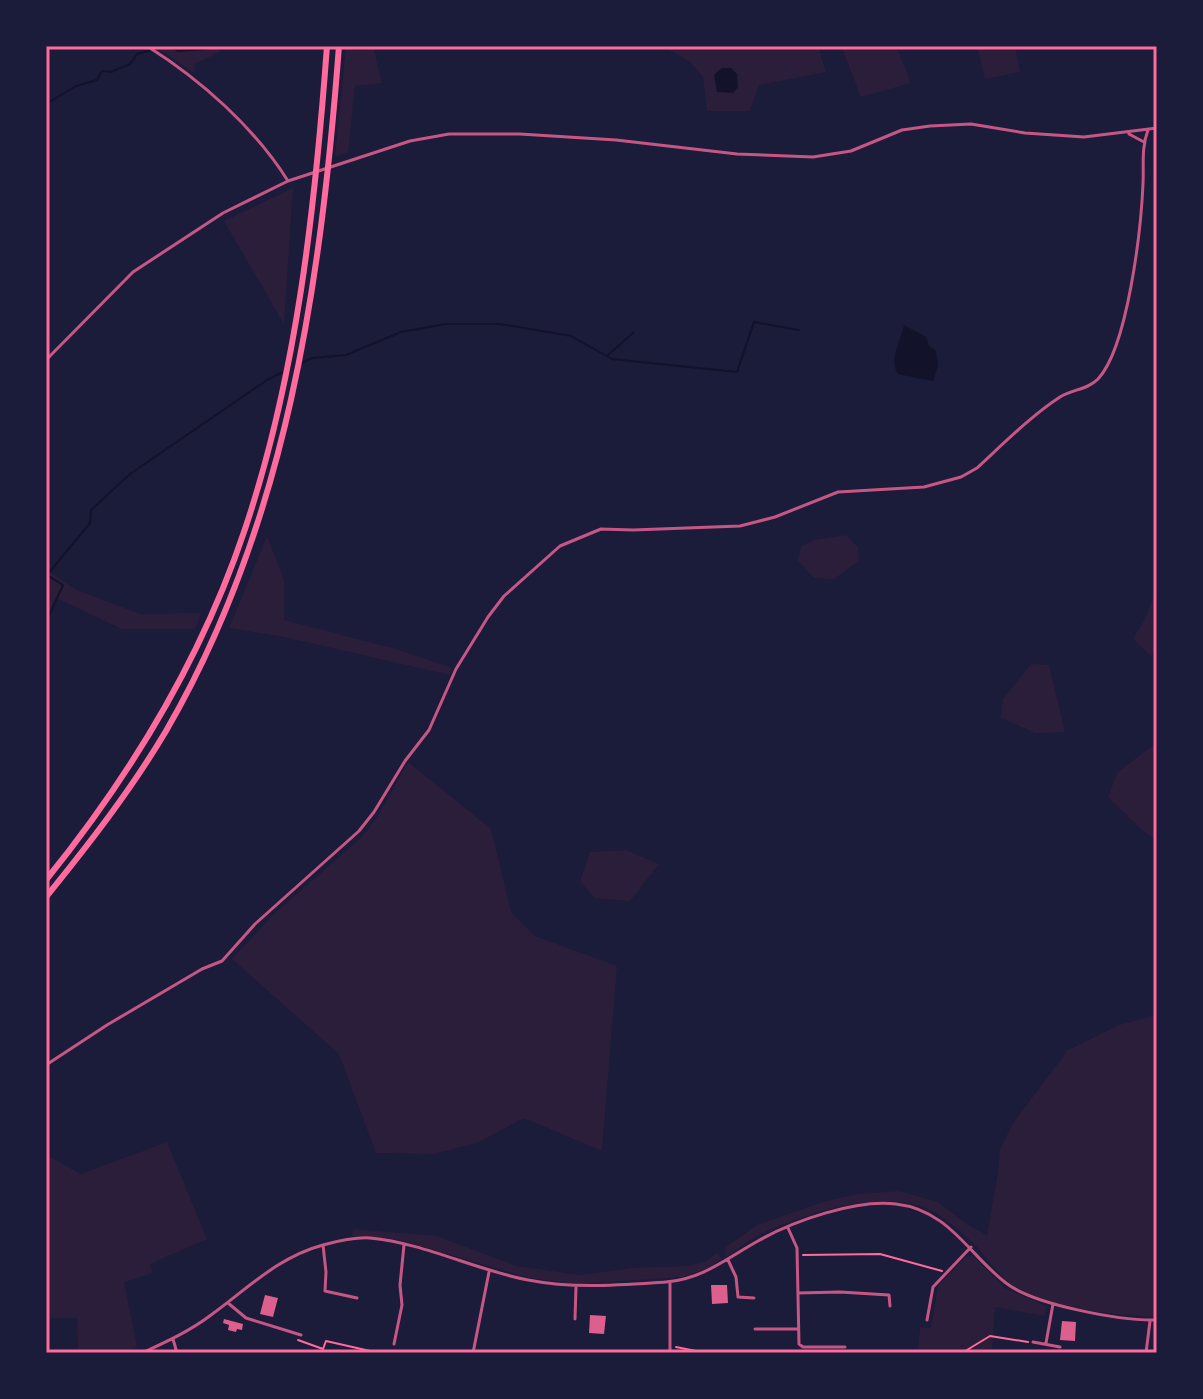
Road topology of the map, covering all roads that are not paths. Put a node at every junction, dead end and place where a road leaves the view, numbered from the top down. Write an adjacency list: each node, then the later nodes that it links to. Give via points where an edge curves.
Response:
1 (147, 46): 8 (street, via 245,126)
2 (327, 46): 10 (highway, via 308,234 289,352 271,443 245,532 200,640 157,722)
3 (339, 46): 11 (highway, via 319,236 298,370 253,540 222,620 166,731 94,838)
4 (1157, 128): 5 (street)
5 (1148, 130): 6 (street); 7 (street)
6 (1126, 132): 7 (street); 8 (street, via 1084,137 971,124 930,126 813,157 465,133 410,141)
7 (1144, 142): 12 (street, via 1135,264 1114,347 1099,378 1060,397 977,468 943,483 838,492 740,526 601,529 560,546 488,617 456,669 429,730 348,843 255,924 222,961)
8 (288, 181): 9 (street, via 223,213 133,272)
9 (46, 360)
10 (46, 880)
11 (46, 897)
12 (46, 1065)
13 (787, 1227): 16 (street, via 856,1206 896,1204 928,1213); 17 (street); 21 (street, via 797,1248)
14 (323, 1245): 15 (street, via 360,1238); 22 (street, via 325,1291); 24 (street, via 268,1271)
15 (404, 1245): 18 (street); 37 (street, via 402,1305)
16 (971, 1247): 25 (street, via 1010,1286); 28 (street, via 933,1287)
17 (728, 1260): 19 (street, via 703,1274); 23 (street, via 738,1297)
18 (489, 1272): 20 (street); 42 (street)
19 (670, 1282): 20 (street); 43 (street)
20 (576, 1287): 27 (street)
21 (798, 1293): 26 (street, via 889,1295); 32 (street)
22 (357, 1298)
23 (754, 1298)
24 (228, 1302): 33 (street, via 246,1318); 34 (street)
25 (1053, 1304): 29 (street); 36 (street)
26 (890, 1306)
27 (575, 1319)
28 (927, 1320)
29 (1150, 1320): 30 (street); 44 (street)
30 (1157, 1320)
31 (755, 1329): 32 (street)
32 (798, 1329): 38 (street, via 803,1347)
33 (301, 1335)
34 (173, 1339): 40 (street); 41 (street)
35 (1033, 1342): 36 (street)
36 (1046, 1343): 39 (street)
37 (394, 1344)
38 (845, 1347)
39 (1060, 1347)
40 (142, 1353)
41 (177, 1353)
42 (473, 1353)
43 (670, 1353)
44 (1146, 1353)

